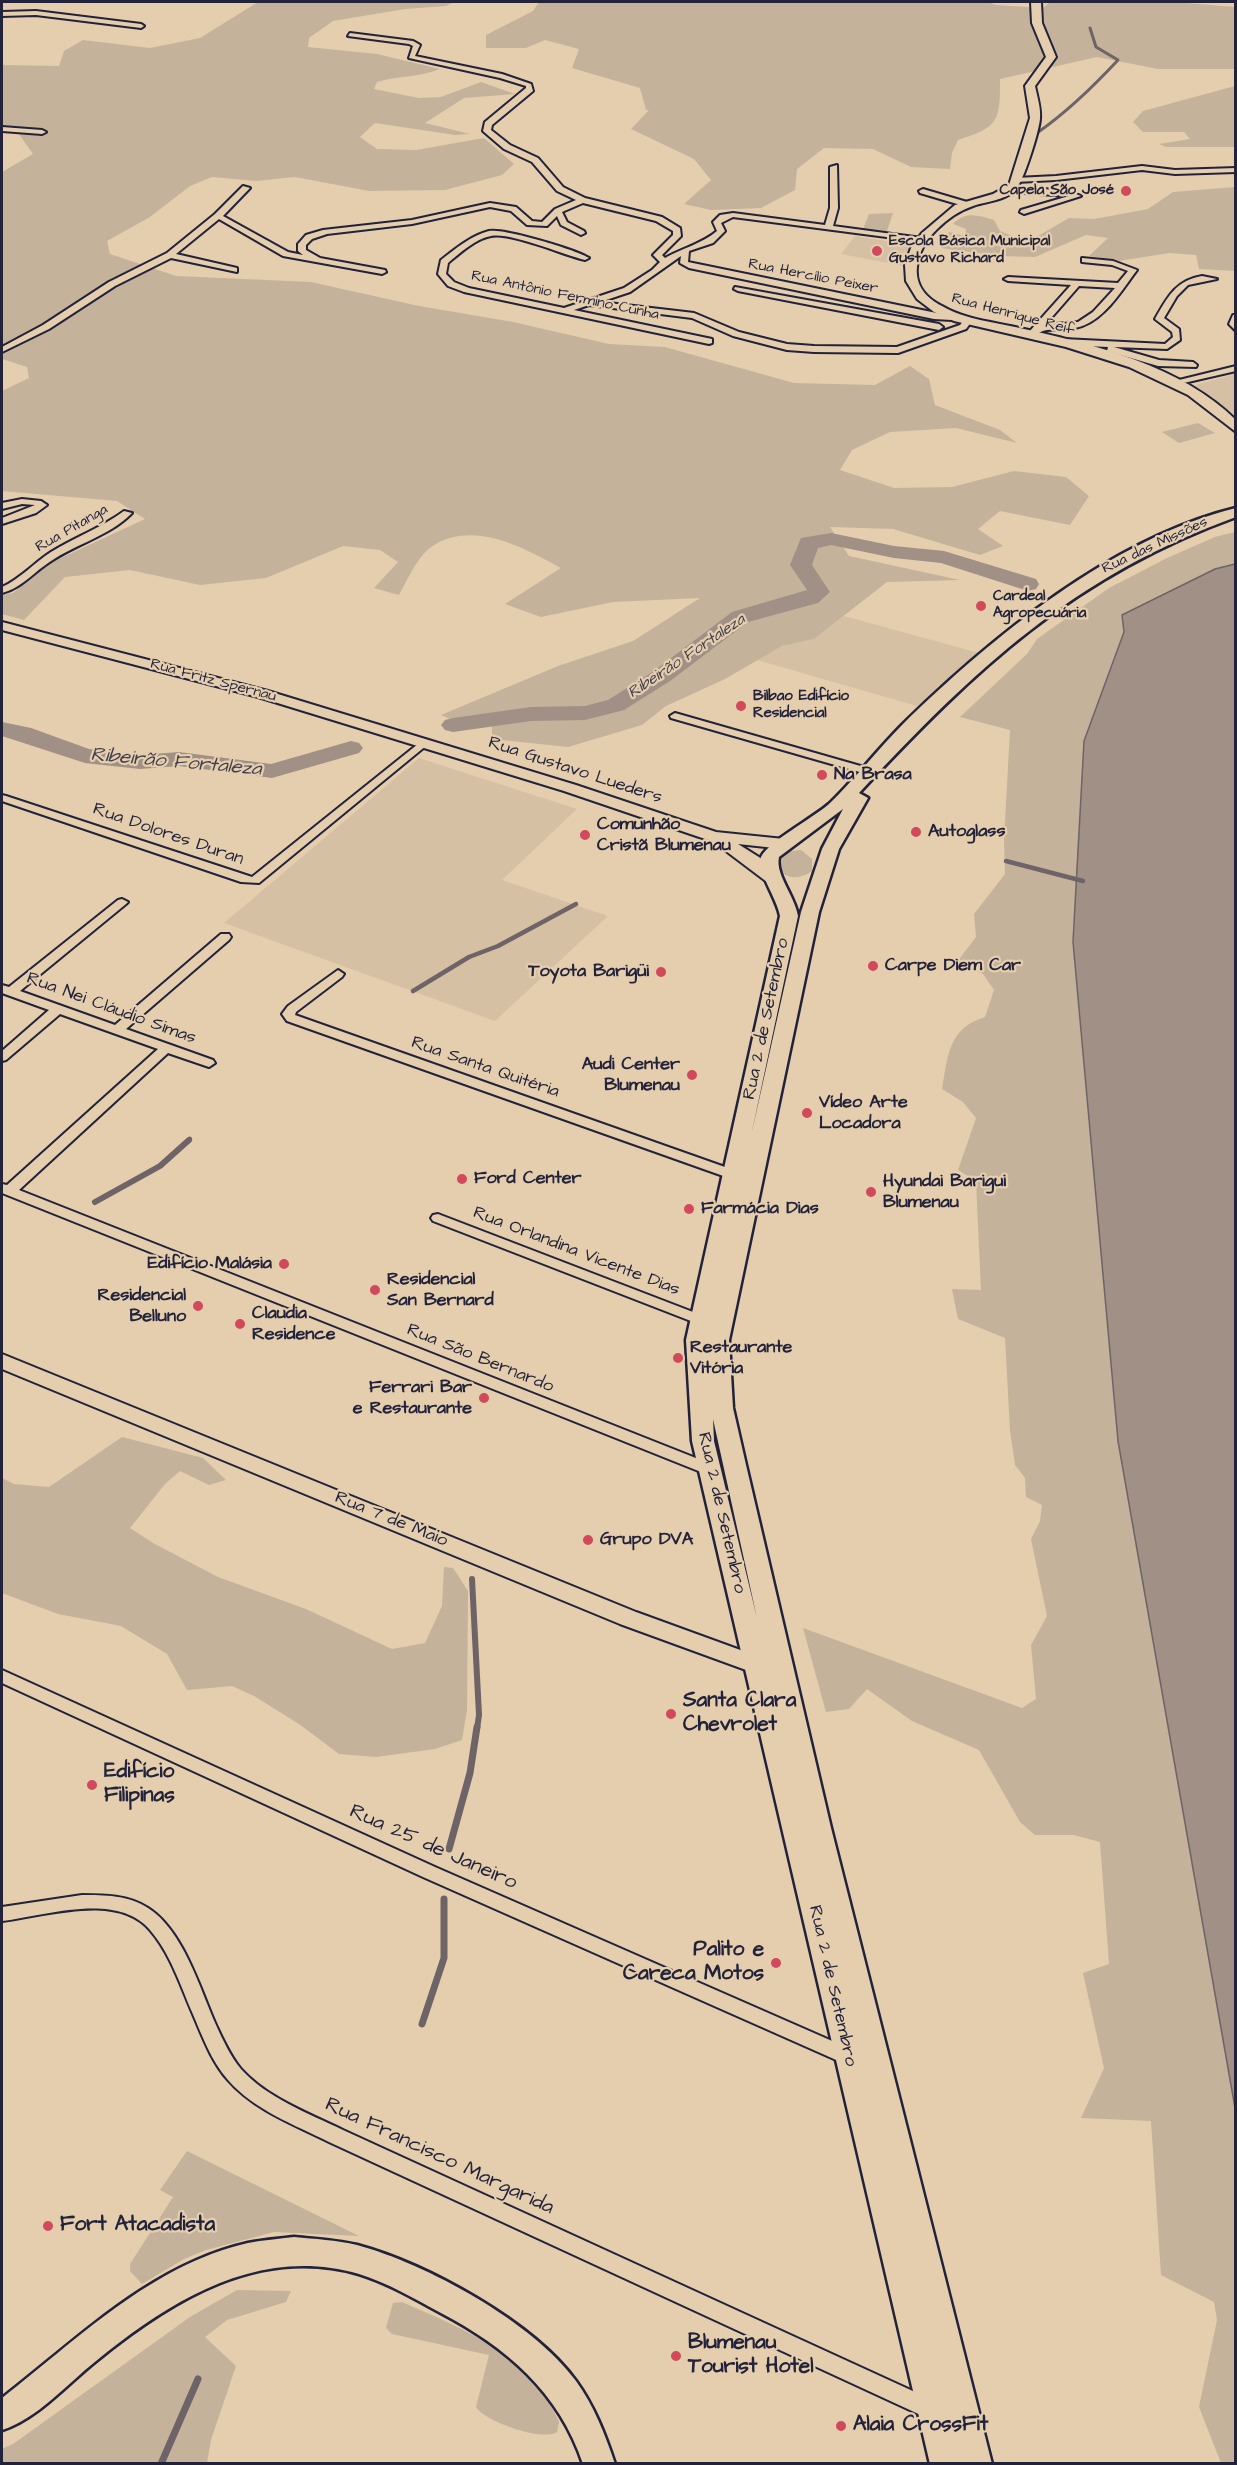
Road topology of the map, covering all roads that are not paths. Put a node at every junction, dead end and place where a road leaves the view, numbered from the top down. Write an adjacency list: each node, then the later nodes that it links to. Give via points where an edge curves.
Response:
1 (1036, 2): 9 (street, via 1035,20 1051,57 1030,87 1035,118)
2 (2, 14): 3 (street, via 36,13)
3 (141, 26)
4 (350, 35): 12 (street, via 411,42 417,45 411,57 529,85 530,89 488,124 486,131 507,147 535,160 560,189)
5 (2, 129): 6 (street)
6 (42, 132)
7 (834, 167): 17 (street, via 834,208)
8 (1236, 170): 9 (street, via 1175,172 1142,168)
9 (1013, 185): 13 (street, Rua Henrique Reif); 15 (street, via 1077,196)
10 (246, 188): 16 (street)
11 (923, 191): 13 (street)
12 (582, 200): 14 (street); 25 (street, via 659,219 677,230 657,255)
13 (964, 204): 19 (street, Rua Henrique Reif)
14 (558, 211): 18 (street, via 564,223); 24 (street, via 549,221 537,225 513,209 490,205 412,222 326,232 309,237 302,244 302,251)
15 (1024, 212)
16 (218, 216): 21 (street); 24 (street, via 286,254)
17 (828, 228): 19 (street); 20 (street, via 733,215 717,222 721,231 718,237)
18 (580, 233)
19 (922, 240): 35 (street, Rua Henrique Reif, via 910,265 911,282 927,302)
20 (685, 250): 25 (street); 35 (street, Rua Hercílio Peixer, via 684,263 688,266)
21 (170, 255): 26 (street); 44 (street, via 112,284)
22 (585, 258): 34 (street, Rua Antônio Fermino Cunha, via 500,232 482,237 444,262 442,274 451,284)
23 (1085, 260): 31 (street, via 1133,270)
24 (321, 262): 27 (street)
25 (664, 262): 33 (street, via 627,290)
26 (234, 270)
27 (382, 272)
28 (1008, 279): 30 (street)
29 (1213, 279): 43 (street, via 1186,280 1171,298 1159,319 1176,331 1174,343 1153,347)
30 (1078, 282): 31 (street); 39 (street)
31 (1120, 286): 39 (street, via 1096,314 1081,324)
32 (738, 289): 40 (street, via 934,325)
33 (590, 303): 34 (street); 40 (street, via 694,316 736,334 814,350 898,350)
34 (565, 311): 41 (street, Rua Antônio Fermino Cunha)
35 (952, 317): 37 (street, Rua Henrique Reif)
36 (1236, 317): 38 (street)
37 (968, 321): 39 (street, Rua Henrique Reif); 40 (street)
38 (1236, 329)
39 (1035, 331): 42 (street, Rua Henrique Reif)
40 (944, 335)
41 (710, 341)
42 (1058, 341): 43 (street); 47 (street, Rua Henrique Reif)
43 (1093, 343): 45 (street, via 1158,363)
44 (2, 350)
45 (1192, 365)
46 (1236, 368): 47 (street)
47 (1175, 382): 48 (street, Rua Henrique Reif, via 1217,408)
48 (1236, 428)
49 (2, 506): 53 (street, via 24,501 42,505)
50 (1236, 512): 52 (main road, Rua das Missões)
51 (127, 513): 55 (street, Rua Pitanga, via 98,533 48,558 16,586)
52 (1224, 520): 54 (main road, Rua das Missões)
53 (2, 521)
54 (1081, 589): 59 (main road, via 1007,638 911,725); 63 (main road, Rua 2 de Setembro, via 1003,654 877,774 847,812)
55 (2, 590)
56 (2, 626): 58 (street, Rua Fritz Spernau, via 263,693)
57 (675, 716): 59 (street)
58 (423, 743): 60 (street, Rua Dolores Duran, via 255,881); 61 (street, Rua Gustavo Lueders)
59 (867, 771): 62 (main road, via 822,818)
60 (2, 798)
61 (714, 837): 62 (street, Rua Gustavo Lueders); 64 (street, Rua Gustavo Lueders)
62 (784, 844): 63 (main road, via 806,845); 64 (main road, via 768,859)
63 (828, 857): 65 (main road, Rua 2 de Setembro)
64 (773, 878): 65 (main road, via 791,885); 75 (main road, Rua 2 de Setembro, via 786,899 789,916)
65 (820, 882): 82 (main road, Rua 2 de Setembro, via 751,1178 718,1340 722,1408)
66 (122, 902): 69 (street)
67 (225, 937): 71 (street)
68 (338, 974): 75 (street, Rua Santa Quitéria, via 292,1009 288,1014 291,1018)
69 (6, 991): 70 (street, Rua Nei Cláudio Simas)
70 (58, 1009): 71 (street, Rua Nei Cláudio Simas); 73 (street)
71 (117, 1030): 72 (street, Rua Nei Cláudio Simas)
72 (166, 1048): 74 (street, Rua Nei Cláudio Simas); 76 (street)
73 (2, 1057)
74 (209, 1063)
75 (734, 1174): 78 (main road, Rua 2 de Setembro)
76 (5, 1190): 80 (street, Rua São Bernardo)
77 (438, 1218): 78 (street, Rua Orlandina Vicente Dias)
78 (701, 1320): 80 (main road, Rua 2 de Setembro, via 697,1366 703,1441)
79 (2, 1360): 81 (street, Rua 7 de Maio, via 628,1618)
80 (711, 1470): 81 (main road, Rua 2 de Setembro)
81 (755, 1665): 82 (street, Rua 7 de Maio); 85 (main road, Rua 2 de Setembro)
82 (782, 1673): 90 (main road, Rua 2 de Setembro)
83 (2, 1676): 85 (street, Rua 25 de Janeiro, via 429,1872)
84 (2, 1914): 86 (street, Rua Francisco Margarida, via 96,1902 116,1903 136,1911 153,1921 165,1937 216,2045 240,2081 267,2100 336,2136)
85 (849, 2057): 86 (main road, Rua 2 de Setembro)
86 (932, 2410): 89 (main road, Rua 2 de Setembro)
87 (2, 2415): 88 (main road, via 181,2281 256,2254 311,2251 343,2256 390,2271 486,2319 515,2339 548,2370 574,2405)
88 (599, 2463)
89 (946, 2463)
90 (976, 2463)

